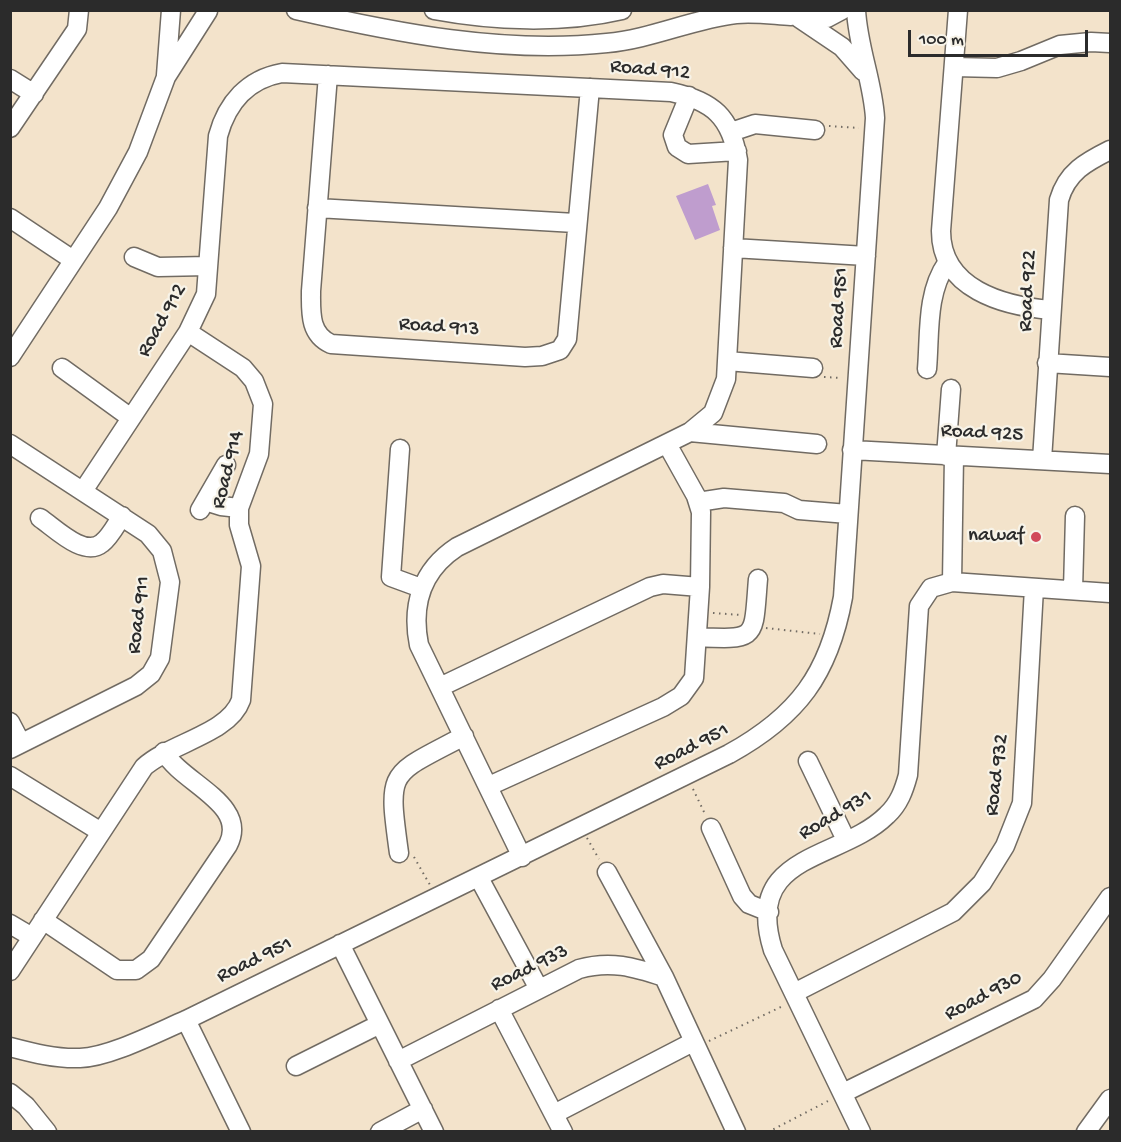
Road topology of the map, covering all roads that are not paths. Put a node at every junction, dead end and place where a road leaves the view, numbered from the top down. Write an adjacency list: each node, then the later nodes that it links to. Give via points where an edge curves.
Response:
1 (79, 10): 19 (street, via 77,29)
2 (171, 10): 16 (street)
3 (215, 10): 10 (street)
4 (296, 10): 11 (street, via 377,29 454,40 543,46 609,43 735,14)
5 (434, 10): 6 (street, via 544,19)
6 (622, 10)
7 (842, 10): 11 (street, via 827,18)
8 (856, 10): 15 (street, Road 951)
9 (958, 10): 13 (street)
10 (207, 11): 16 (street)
11 (791, 15): 15 (street, Road 951, via 842,47)
12 (1110, 43): 13 (street, via 1060,45 997,68)
13 (954, 67): 33 (street, via 941,231)
14 (328, 75): 18 (street, Road 912); 26 (street, Road 913); 34 (street, Road 912, via 271,75 252,83 235,99 218,136)
15 (866, 75): 30 (street, Road 951, via 874,107)
16 (166, 77): 32 (street, via 138,152 108,208)
17 (10, 79): 19 (street)
18 (590, 88): 20 (street, Road 912); 28 (street, Road 913)
19 (33, 94): 21 (street)
20 (688, 96): 23 (street, Road 912, via 714,108); 25 (street, via 673,135 677,147 687,154)
21 (10, 128)
22 (815, 130): 23 (street, via 755,124)
23 (732, 132): 25 (street, Road 912)
24 (1110, 150): 35 (street, Road 922, via 1075,170 1062,188 1056,214)
25 (737, 151): 29 (street, Road 912)
26 (317, 208): 28 (street); 28 (street, Road 913, via 311,312 323,341 525,357 560,350 567,339)
27 (11, 219): 32 (street)
28 (575, 223)
29 (733, 248): 30 (street); 38 (street, Road 912)
30 (866, 256): 51 (street, Road 951)
31 (134, 257): 34 (street, via 158,267)
32 (73, 260): 37 (street)
33 (947, 263): 35 (street, via 962,281 988,296 1019,306); 43 (street, via 932,296)
34 (208, 266): 36 (street, Road 912, via 206,294)
35 (1051, 310): 39 (street, Road 922)
36 (188, 332): 45 (street, Road 912); 58 (street, Road 914, via 243,368 261,396 261,446)
37 (10, 357)
38 (727, 361): 42 (street); 46 (street, Road 912, via 721,399 713,413)
39 (1047, 363): 40 (street); 53 (street, Road 922)
40 (1110, 367)
41 (62, 368): 45 (street)
42 (813, 368)
43 (927, 369)
44 (951, 389): 52 (street)
45 (131, 418): 56 (street, Road 912)
46 (690, 432): 48 (street, Road 912); 49 (street)
47 (10, 444): 56 (street, Road 911)
48 (667, 444): 57 (street); 66 (street, Road 912, via 457,547 442,557)
49 (818, 444)
50 (400, 449): 66 (street, via 391,586)
51 (852, 450): 52 (street, Road 925); 59 (street, Road 951)
52 (950, 456): 53 (street, Road 925); 64 (street)
53 (1042, 460): 54 (street, Road 925)
54 (1110, 464)
55 (226, 465): 58 (street, via 202,505)
56 (83, 491): 60 (street, Road 911)
57 (698, 502): 59 (street, via 724,498); 65 (street, via 702,523)
58 (239, 508): 75 (street, Road 914, via 239,525 251,566 241,700 227,721)
59 (848, 514): 83 (street, Road 951, via 843,597 835,636 814,682 798,704 758,739)
60 (122, 516): 62 (street, via 104,542 88,548); 74 (street, Road 911, via 148,534 166,561 170,582 160,658 151,674 136,686)
61 (1075, 516): 68 (street)
62 (40, 518)
63 (758, 579): 70 (street, via 755,622 749,634 741,638)
64 (952, 582): 67 (street); 81 (street, Road 931, via 931,588 919,606 908,775 903,792 886,817)
65 (700, 587): 70 (street); 71 (street, via 650,587)
66 (421, 588): 71 (street, Road 912, via 416,614 418,645)
67 (1034, 588): 68 (street); 95 (street, Road 932, via 1022,803 1005,846 982,883 953,912)
68 (1072, 590): 69 (street)
69 (1110, 593)
70 (697, 637): 78 (street, via 694,678 681,696)
71 (440, 687): 73 (street, Road 912)
72 (10, 722): 74 (street)
73 (464, 736): 78 (street, Road 912); 82 (street, via 412,764 398,777 391,795)
74 (16, 746)
75 (164, 752): 80 (street, Road 914, via 144,767); 88 (street, via 180,773 228,811 233,832 151,959 136,970 117,970)
76 (808, 761): 81 (street)
77 (10, 776): 80 (street)
78 (489, 786): 83 (street, Road 912)
79 (711, 828): 87 (street, via 742,896 758,910)
80 (101, 832): 88 (street, Road 914)
81 (846, 840): 87 (street, Road 931, via 794,865 777,886)
82 (399, 853)
83 (522, 857): 85 (street, Road 951)
84 (607, 872): 93 (street)
85 (479, 878): 91 (street, Road 951); 94 (street)
86 (1110, 897): 104 (street, Road 930, via 1034,999)
87 (769, 912): 95 (street, Road 931, via 771,944)
88 (43, 920): 90 (street, Road 914)
89 (10, 924): 90 (street)
90 (32, 937): 92 (street, Road 914)
91 (340, 944): 97 (street, Road 951); 98 (street)
92 (10, 971)
93 (664, 977): 94 (street, Road 933, via 633,967 601,964 579,969); 99 (street)
94 (539, 989): 96 (street, Road 933)
95 (796, 996): 104 (street, Road 931)
96 (499, 1009): 101 (street, Road 933); 107 (street)
97 (186, 1020): 100 (street, Road 951, via 130,1044 83,1058 40,1055); 109 (street)
98 (380, 1024): 101 (street); 102 (street)
99 (694, 1044): 107 (street); 113 (street)
100 (10, 1047)
101 (398, 1061): 106 (street)
102 (296, 1066)
103 (10, 1093): 108 (street)
104 (843, 1093): 114 (street, Road 931)
105 (1110, 1099): 115 (street)
106 (423, 1109): 110 (street); 111 (street)
107 (554, 1114): 112 (street)
108 (47, 1131)
109 (241, 1131)
110 (380, 1131)
111 (434, 1131)
112 (563, 1131)
113 (736, 1131)
114 (861, 1131)
115 (1086, 1131)

